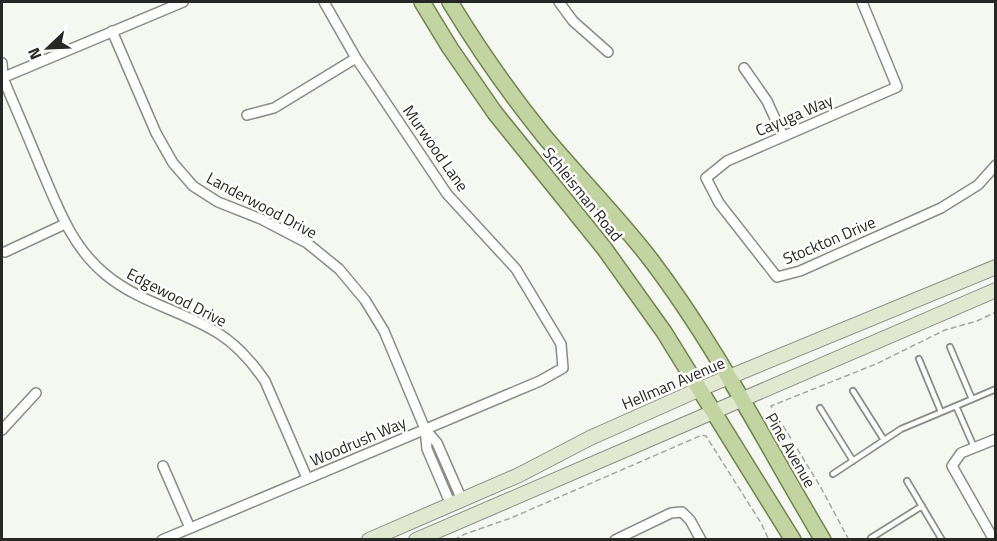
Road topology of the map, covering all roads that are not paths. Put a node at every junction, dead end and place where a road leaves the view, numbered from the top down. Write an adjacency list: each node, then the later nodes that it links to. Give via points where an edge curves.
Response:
1 (183, 2): 7 (street)
2 (324, 2): 9 (street, Murwood Lane)
3 (422, 2): 25 (main road, Schleisman Road, via 495,113 625,276)
4 (450, 2): 24 (main road, Schleisman Road, via 516,99 650,260)
5 (559, 2): 8 (street, via 573,21)
6 (862, 2): 14 (street, Cayuga Way, via 897,87)
7 (112, 31): 12 (street); 35 (street, Landerwood Drive, via 173,163 193,186 218,202 307,243 339,269 366,300 384,331)
8 (608, 52)
9 (356, 58): 13 (street, via 274,108); 23 (street, Murwood Lane, via 447,194 516,269 561,344)
10 (2, 63): 12 (street, Edgewood Drive)
11 (744, 68): 14 (street, via 767,101)
12 (2, 77): 17 (street, Edgewood Drive)
13 (247, 115)
14 (783, 136): 16 (street, Cayuga Way, via 727,161)
15 (996, 165): 16 (street, Stockton Drive, via 978,184 941,208 777,278 719,203)
16 (706, 178)
17 (65, 224): 18 (street); 43 (street, Edgewood Drive, via 94,264 115,282 232,342 265,381)
18 (5, 252)
19 (996, 267): 24 (main road, Hellman Avenue)
20 (996, 290): 29 (main road)
21 (950, 347): 30 (lane)
22 (919, 359): 34 (lane)
23 (563, 368): 35 (street, Woodrush Way)
24 (728, 378): 25 (main road, Hellman Avenue); 29 (main road, Pine Avenue)
25 (700, 389): 33 (main road, Schleisman Road); 45 (main road, Hellman Avenue)
26 (996, 389): 30 (lane)
27 (853, 391): 38 (lane)
28 (36, 393): 36 (street)
29 (740, 399): 33 (main road); 56 (main road, Pine Avenue)
30 (972, 399): 31 (lane)
31 (956, 406): 34 (lane); 39 (lane)
32 (820, 408): 40 (lane)
33 (713, 411): 52 (main road); 55 (main road)
34 (941, 412): 38 (lane)
35 (425, 429): 43 (street, Woodrush Way); 45 (street, Landerwood Drive, via 436,443)
36 (2, 430)
37 (996, 439): 39 (street)
38 (884, 440): 40 (lane)
39 (974, 447): 58 (street, via 962,453 952,466)
40 (853, 461): 42 (lane)
41 (163, 466): 47 (street)
42 (833, 474)
43 (307, 478): 47 (street, Woodrush Way)
44 (907, 482): 46 (lane)
45 (457, 503): 51 (main road, Hellman Avenue)
46 (922, 507): 48 (lane); 49 (lane)
47 (190, 528): 50 (street, Woodrush Way)
48 (940, 537): 57 (lane)
49 (871, 538)
50 (162, 540)
51 (369, 540)
52 (416, 540)
53 (615, 540): 54 (street, via 671,513 682,512)
54 (701, 540)
55 (793, 540)
56 (823, 540)
57 (932, 540)
58 (994, 540)

